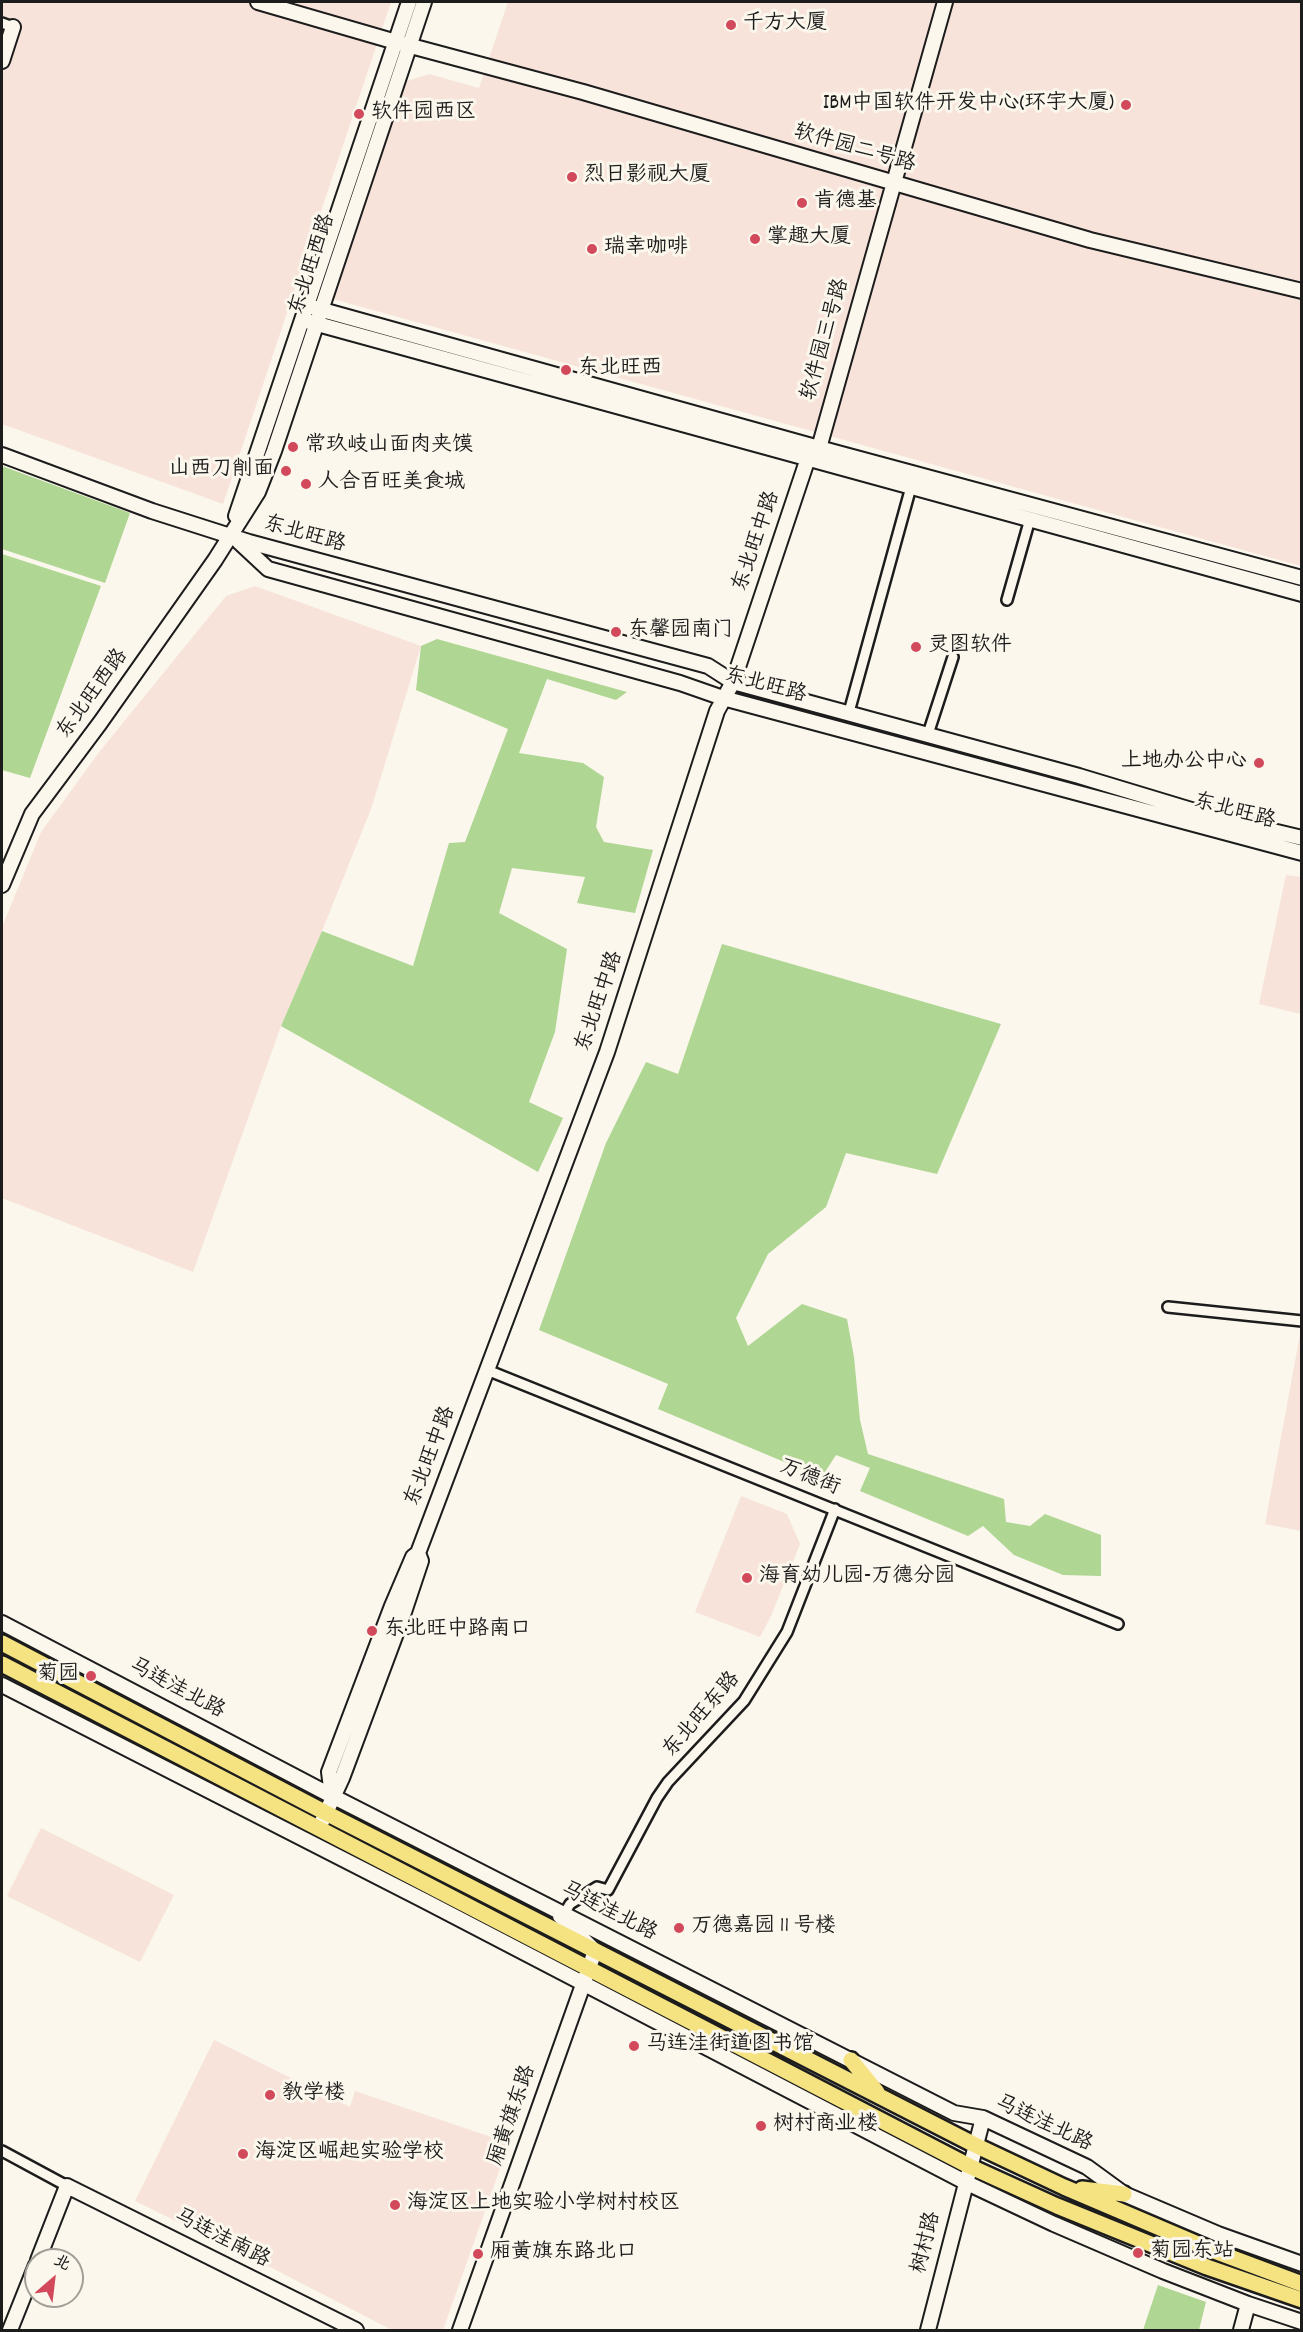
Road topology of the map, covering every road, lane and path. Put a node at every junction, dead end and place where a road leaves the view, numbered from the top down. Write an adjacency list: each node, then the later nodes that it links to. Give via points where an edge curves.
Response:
1 (258, 2): 6 (street, 软件园二号路)
2 (410, 2): 6 (street, 东北旺西路)
3 (424, 2): 6 (street, 东北旺西路)
4 (945, 2): 8 (street, 软件园三号路)
5 (7, 25): 7 (street)
6 (403, 44): 8 (street, 软件园二号路, via 583,92); 10 (street, 东北旺西路)
7 (2, 61)
8 (892, 184): 9 (street, 软件园二号路, via 1090,240); 12 (street, 软件园三号路)
9 (1302, 291)
10 (314, 308): 11 (street, 东北旺西路); 12 (street)
11 (310, 322): 14 (street); 17 (street, 东北旺西路)
12 (819, 448): 14 (street); 18 (street)
13 (2, 454): 17 (street, 东北旺路, via 152,511)
14 (808, 458): 15 (street); 22 (street, 东北旺中路)
15 (911, 487): 16 (street); 24 (street)
16 (1030, 519): 19 (street); 20 (street)
17 (231, 535): 22 (street, 东北旺路, via 708,666); 23 (street, 东北旺路, via 268,569); 28 (street, 东北旺西路, via 32,814)
18 (1302, 578)
19 (1302, 594)
20 (1007, 600)
21 (953, 657): 25 (street)
22 (733, 682): 23 (street, 东北旺中路); 24 (street, 东北旺路)
23 (723, 698): 27 (street, 东北旺路); 31 (street, 东北旺中路, via 621,1012)
24 (849, 712): 25 (street, 东北旺路)
25 (928, 734): 26 (street, 东北旺路, via 1218,818)
26 (1302, 838)
27 (1302, 853)
28 (2, 885)
29 (1168, 1307): 30 (street)
30 (1302, 1321)
31 (487, 1370): 32 (street, 万德街); 38 (street, 东北旺中路, via 418,1553 421,1561 404,1612)
32 (835, 1509): 34 (street, 万德街); 44 (street, 东北旺东路, via 787,1632 744,1701 668,1782 608,1890 597,1887 570,1904)
33 (2, 1623): 38 (street, 马连洼北路)
34 (1118, 1624)
35 (2, 1643): 39 (main road, 马连洼北路)
36 (2, 1664): 40 (main road)
37 (2, 1685): 42 (street)
38 (332, 1796): 39 (street, 东北旺中路); 43 (street, 马连洼北路)
39 (326, 1813): 40 (street, 东北旺中路); 45 (main road, 马连洼北路)
40 (319, 1828): 41 (main road)
41 (381, 1860): 42 (street); 46 (main road)
42 (425, 1901): 47 (street)
43 (550, 1907): 44 (street, 马连洼北路); 45 (street)
44 (564, 1914): 48 (street, 马连洼北路)
45 (595, 1951): 46 (street, 厢黄旗东路); 49 (main road, 马连洼北路)
46 (589, 1968): 47 (street, 厢黄旗东路); 53 (main road)
47 (583, 1983): 54 (street); 67 (street, 厢黄旗东路)
48 (851, 2060): 49 (main road); 50 (street, 马连洼北路, via 954,2113)
49 (881, 2097): 51 (main road, 马连洼北路)
50 (983, 2118): 51 (street, 树村路); 57 (street, 马连洼北路, via 1087,2168)
51 (975, 2145): 53 (street, 树村路); 56 (main road, 马连洼北路)
52 (2, 2151): 55 (street)
53 (969, 2166): 54 (street, 树村路); 62 (main road, via 1207,2267)
54 (965, 2182): 63 (street, via 1054,2224); 68 (street, 树村路)
55 (68, 2186): 58 (street); 66 (street, 马连洼南路)
56 (1064, 2187): 57 (main road); 60 (main road, 马连洼北路, via 1214,2252)
57 (1124, 2194): 59 (street, 马连洼北路)
58 (43, 2248)
59 (1302, 2264)
60 (1302, 2284)
61 (24, 2295): 65 (street)
62 (1302, 2300)
63 (1248, 2304): 64 (street); 69 (street)
64 (1302, 2322)
65 (10, 2331)
66 (356, 2331)
67 (460, 2331)
68 (928, 2331)
69 (1241, 2331)

